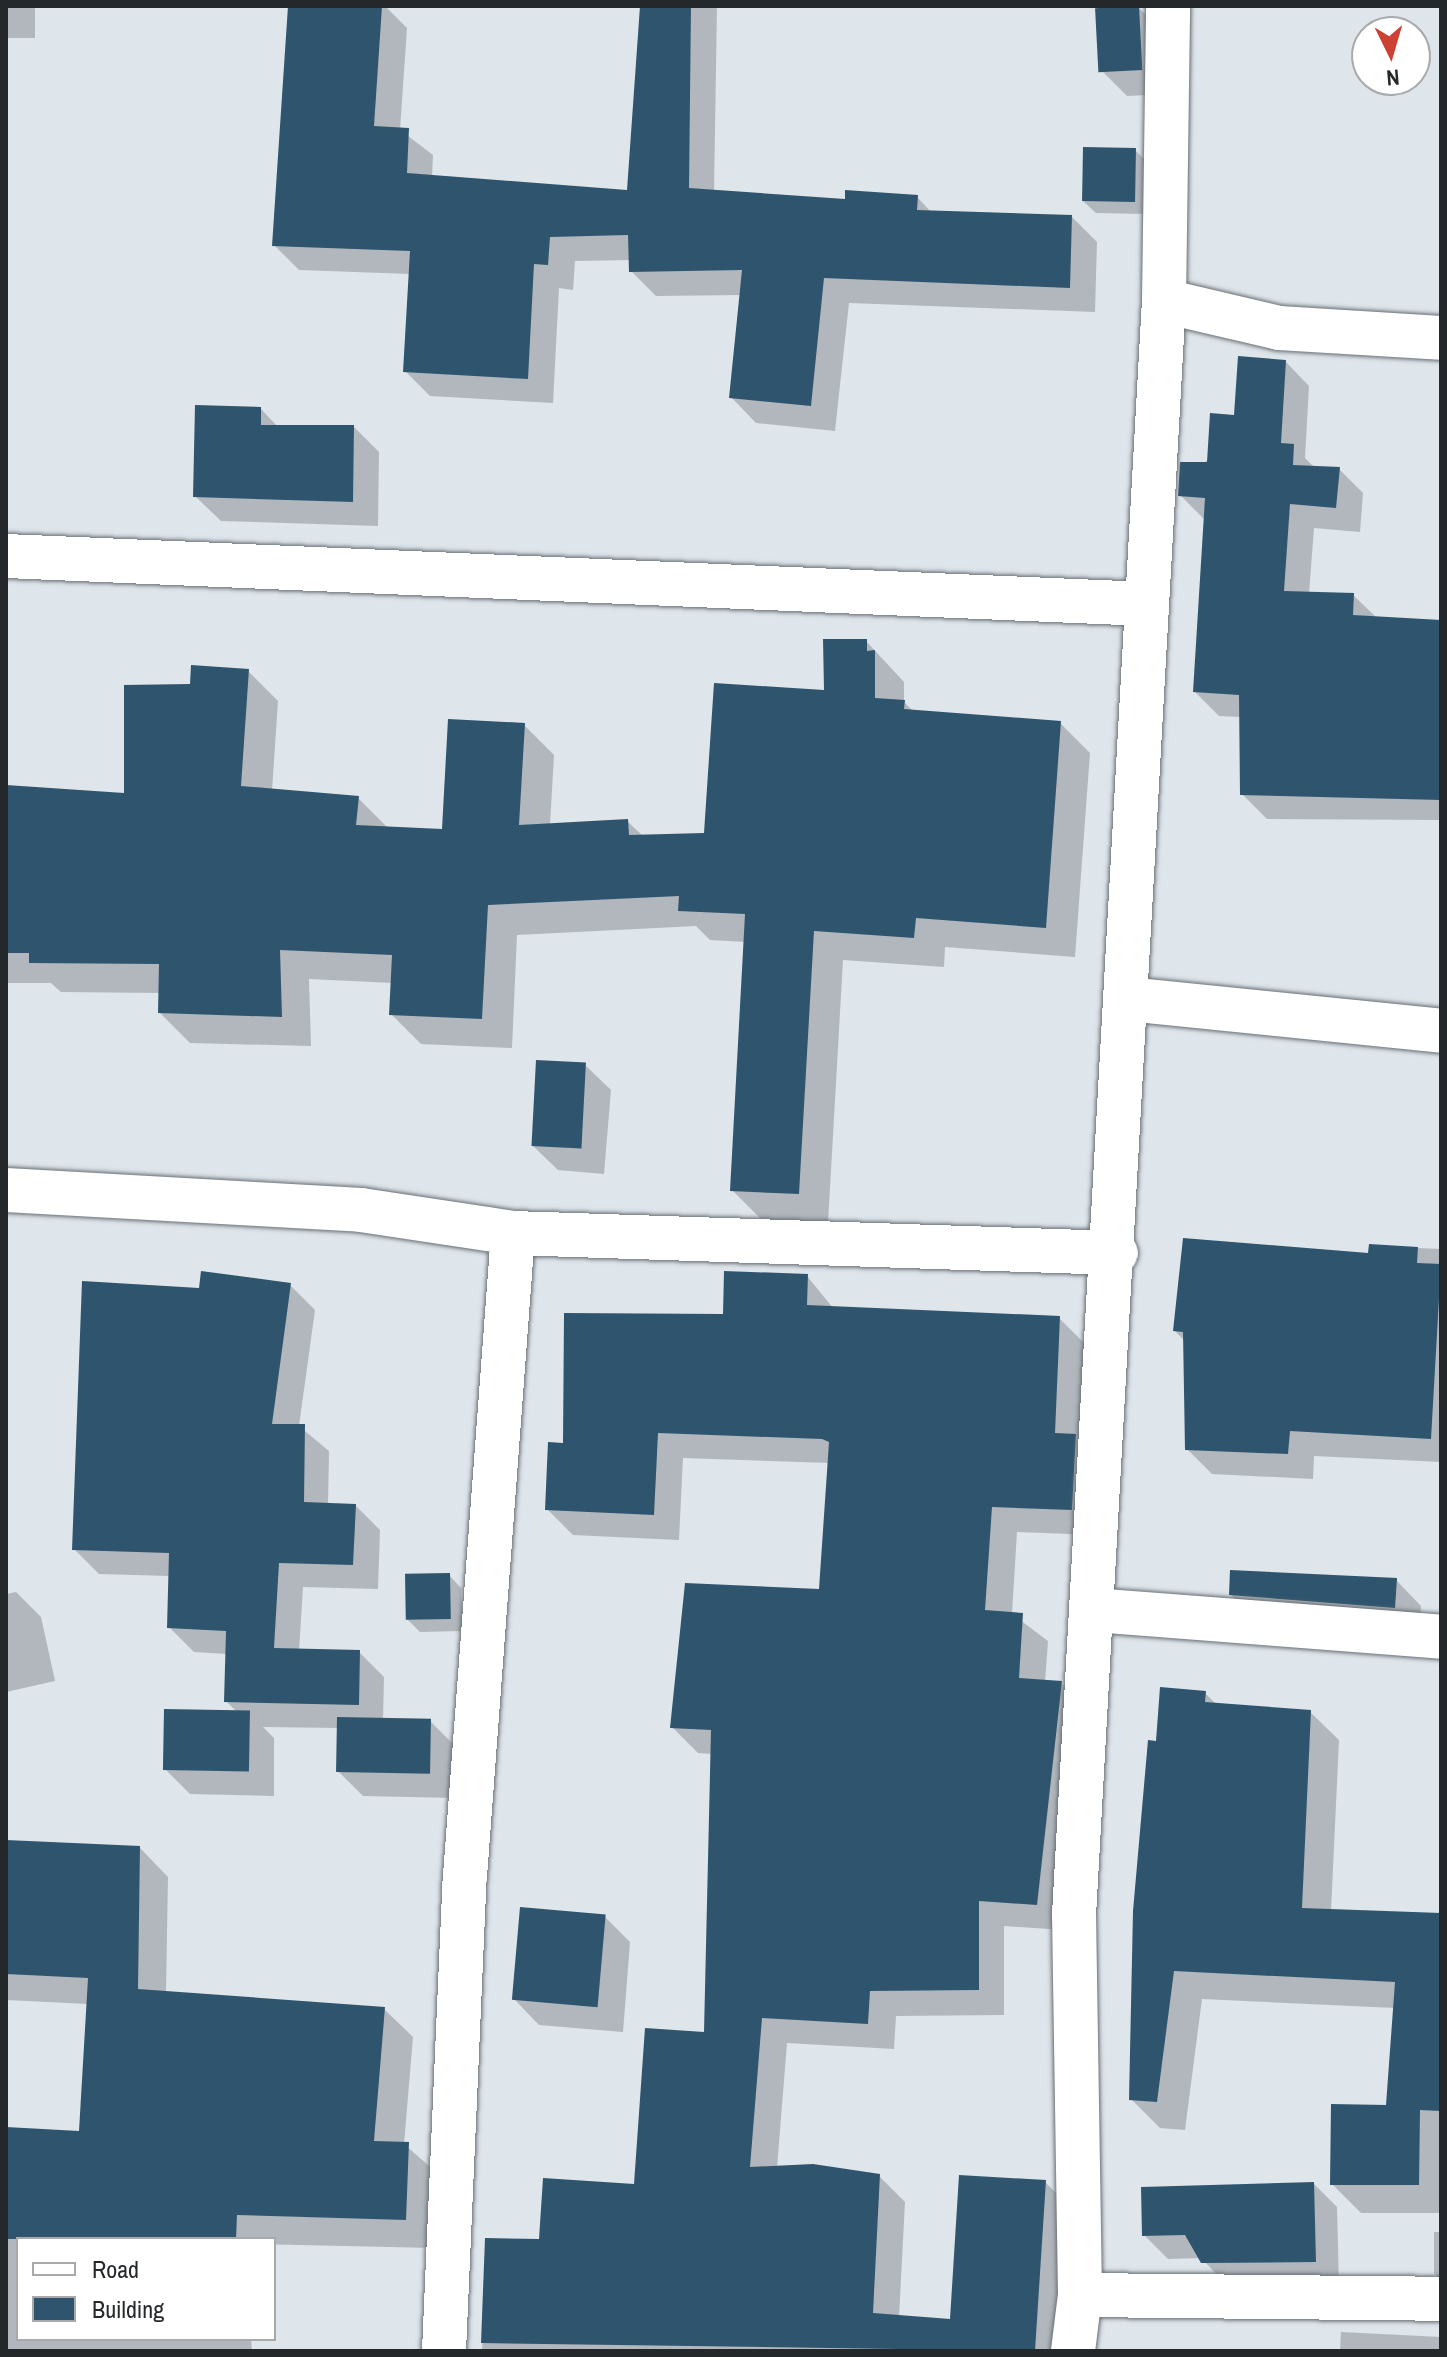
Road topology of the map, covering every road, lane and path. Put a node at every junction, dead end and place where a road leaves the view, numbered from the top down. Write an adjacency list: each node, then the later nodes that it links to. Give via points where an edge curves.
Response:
1 (1168, 6): 2 (street)
2 (1164, 301): 3 (street, via 1279,328); 5 (street)
3 (1441, 338)
4 (6, 556): 5 (street)
5 (1145, 604): 6 (street)
6 (1128, 999): 7 (street); 10 (street)
7 (1441, 1031)
8 (6, 1190): 9 (street, via 361,1210)
9 (513, 1233): 10 (street); 15 (street, via 465,1876)
10 (1116, 1253): 11 (street)
11 (1094, 1610): 12 (street); 13 (street, via 1074,1915)
12 (1441, 1637)
13 (1080, 2295): 14 (street); 16 (street)
14 (1441, 2299)
15 (444, 2351)
16 (1073, 2351)

